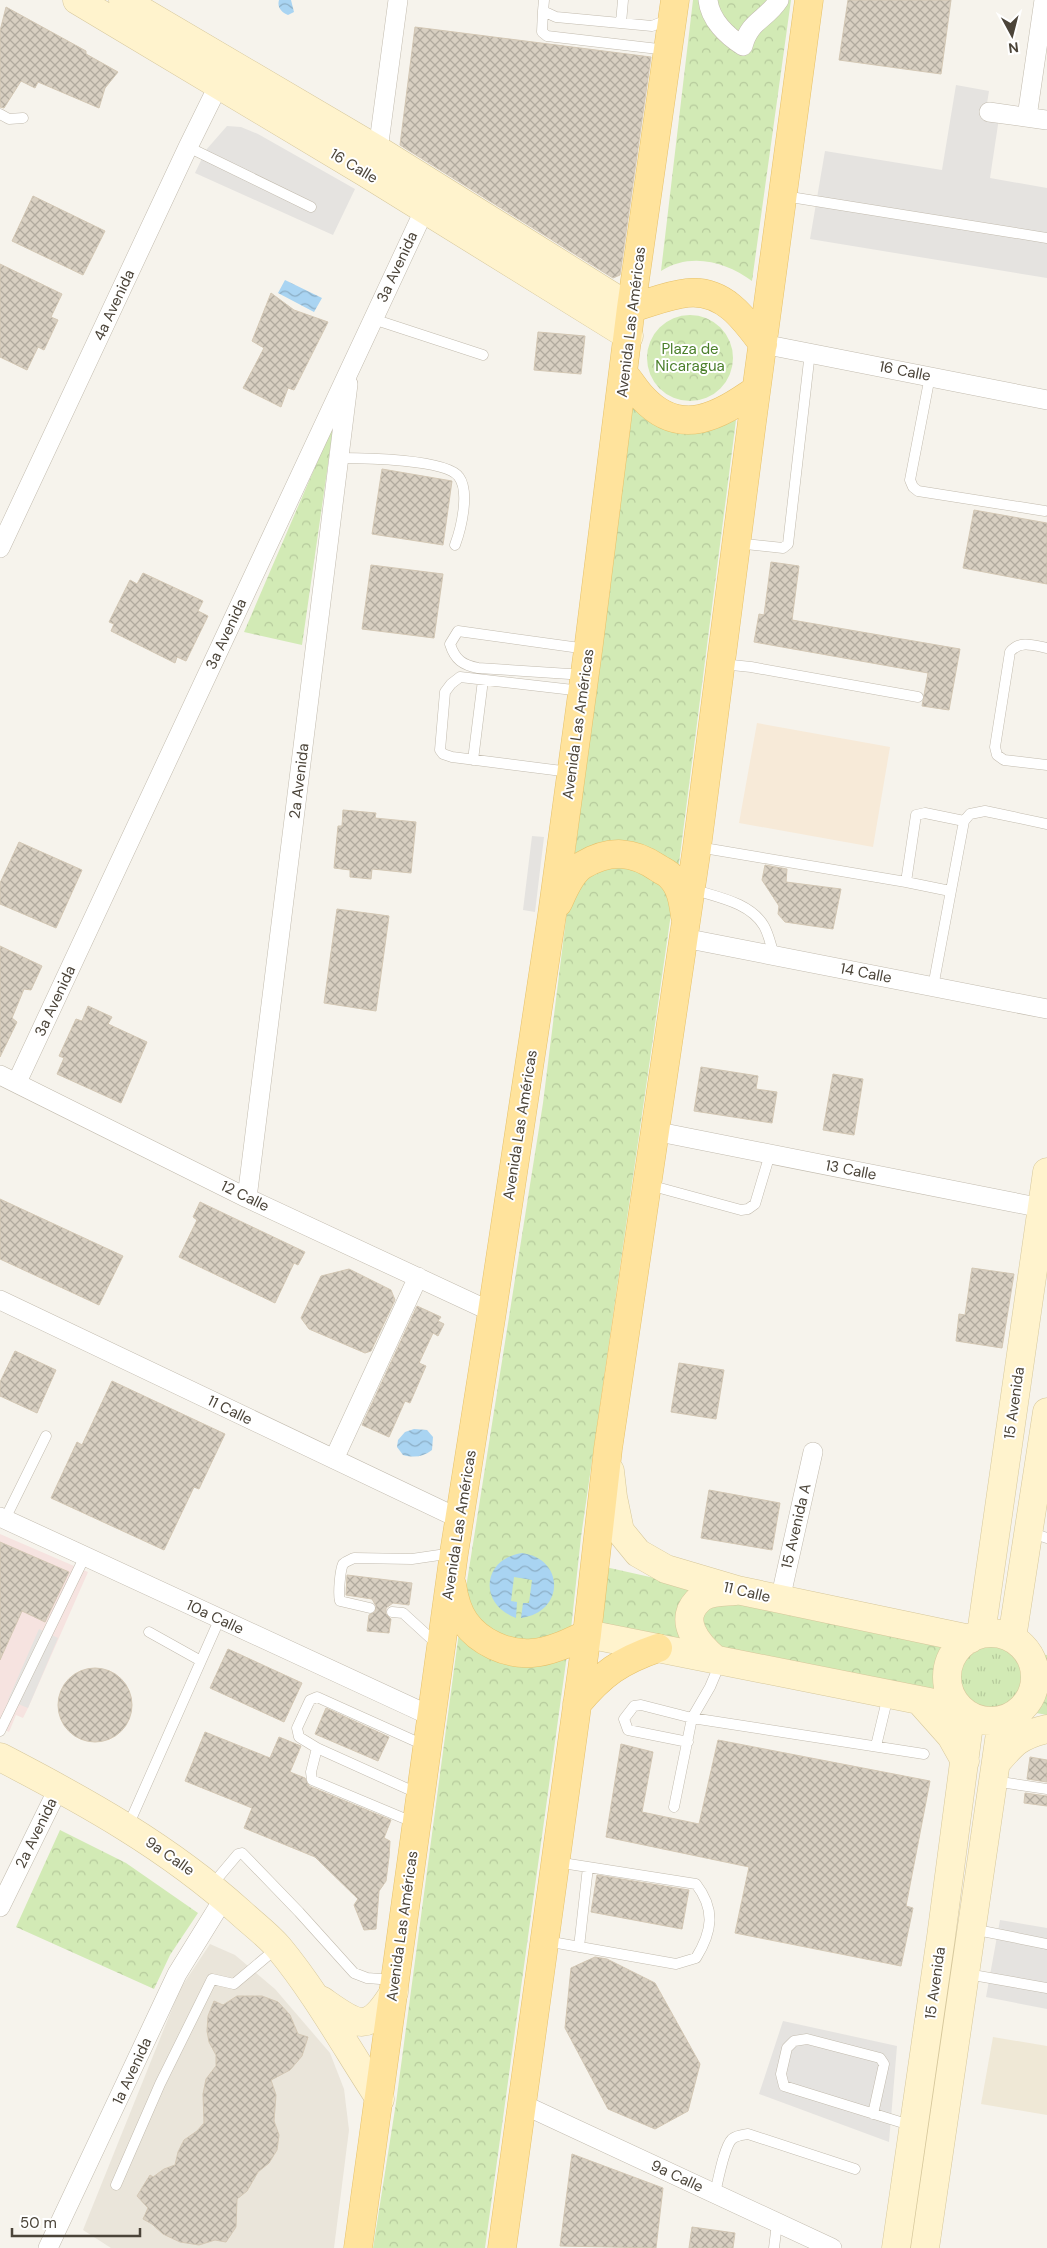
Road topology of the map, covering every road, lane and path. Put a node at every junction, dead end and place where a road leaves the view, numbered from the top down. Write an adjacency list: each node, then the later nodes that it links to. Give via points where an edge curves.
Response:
1 (76, 0): 12 (street, 16 Calle)
2 (123, 0): 12 (street, 16 Calle)
3 (398, 0): 21 (street)
4 (544, 0): 11 (lane)
5 (623, 0): 13 (lane)
6 (708, 0): 7 (street, via 710,11 719,24 743,46 749,29)
7 (780, 0)
8 (809, 0): 22 (main road)
9 (1044, 0): 18 (street)
10 (674, 5): 13 (lane, via 662,22 652,26); 14 (main road, Avenida Las Américas)
11 (543, 11): 13 (lane, via 556,16); 14 (lane, via 542,32 547,36)
12 (143, 16): 15 (street, 16 Calle)
13 (621, 23)
14 (668, 50): 26 (main road, Avenida Las Américas)
15 (224, 74): 20 (street, 4a Avenida); 21 (street, 16 Calle)
16 (989, 112): 18 (street)
17 (0, 114): 19 (lane, via 9,119)
18 (1042, 115)
19 (23, 118)
20 (188, 147): 24 (lane); 41 (street, 4a Avenida)
21 (372, 162): 23 (street, 16 Calle)
22 (783, 196): 25 (lane); 29 (main road)
23 (430, 198): 26 (street, 16 Calle); 27 (street, 3a Avenida); 28 (street, 16 Calle)
24 (311, 207)
25 (1047, 238)
26 (632, 308): 28 (main road, Avenida Las Américas); 29 (main road, via 688,293 709,295 728,303)
27 (373, 319): 31 (lane); 32 (street, 3a Avenida)
28 (628, 336): 33 (main road, Avenida Las Américas)
29 (762, 344): 30 (street, 16 Calle); 35 (main road)
30 (810, 352): 34 (street, 16 Calle); 39 (lane, via 788,544 783,548)
31 (483, 355)
32 (350, 365): 37 (street, 2a Avenida); 61 (street, 3a Avenida)
33 (624, 374): 35 (main road, via 656,410 688,420 709,418); 44 (main road, Avenida Las Américas)
34 (930, 376): 36 (street, 16 Calle); 38 (lane, via 910,480 913,487 918,491)
35 (756, 390): 39 (main road)
36 (1047, 400)
37 (339, 458): 40 (lane, via 419,463 450,469 460,478 464,499 462,526); 66 (street, 2a Avenida)
38 (1045, 511)
39 (736, 543): 43 (main road)
40 (455, 545)
41 (0, 548)
42 (1047, 648): 48 (lane, via 1026,644 1016,646 1010,652 995,747 997,755 1004,760)
43 (721, 664): 46 (lane); 52 (main road)
44 (585, 672): 44 (lane, via 458,631 450,644 458,660 471,667); 45 (lane); 49 (main road, Avenida Las Américas)
45 (483, 680): 47 (lane); 47 (lane, via 460,677 445,692 440,750 452,757)
46 (918, 697)
47 (473, 760): 49 (lane)
48 (1047, 765)
49 (572, 772): 56 (main road, Avenida Las Américas)
50 (964, 822): 51 (lane, via 970,814 985,811); 53 (lane, via 925,813 916,815); 55 (lane)
51 (1047, 824)
52 (697, 847): 53 (lane); 54 (main road)
53 (906, 882): 55 (lane)
54 (691, 889): 57 (main road); 58 (lane, via 738,904 752,912 764,926)
55 (950, 891): 59 (lane)
56 (552, 915): 57 (main road, via 570,878 582,865 613,853 630,854 671,877 682,896); 70 (main road, Avenida Las Américas)
57 (685, 930): 58 (street, 14 Calle); 62 (main road)
58 (774, 956): 59 (street, 14 Calle)
59 (933, 987): 60 (street, 14 Calle)
60 (1047, 1010)
61 (8, 1079): 66 (street, 12 Calle)
62 (654, 1131): 63 (street, 13 Calle); 65 (main road)
63 (770, 1154): 65 (lane, via 755,1204 748,1209 741,1210); 67 (street, 13 Calle)
64 (1047, 1172): 67 (street, 15 Avenida)
65 (647, 1184): 73 (main road)
66 (247, 1198): 68 (street, 12 Calle)
67 (1044, 1208): 88 (street, 15 Avenida)
68 (418, 1277): 70 (street, 12 Calle); 75 (street)
69 (0, 1300): 75 (street, 11 Calle)
70 (492, 1312): 77 (main road, Avenida Las Américas)
71 (1047, 1412): 78 (street)
72 (46, 1436): 76 (lane)
73 (608, 1449): 81 (street, 11 Calle, via 612,1498 620,1531 638,1553 666,1568); 87 (main road)
74 (813, 1452): 82 (street, 15 Avenida A)
75 (334, 1459): 77 (street, 11 Calle)
76 (2, 1518): 79 (street, 10a Calle)
77 (460, 1519): 80 (main road, Avenida Las Américas)
78 (1038, 1535): 89 (street)
79 (85, 1556): 85 (street, 10a Calle); 103 (lane)
80 (452, 1566): 83 (lane, via 412,1559 354,1558 347,1561 343,1565 340,1601); 87 (main road, via 456,1605 465,1622 481,1638 505,1650 531,1653 550,1650); 90 (main road, Avenida Las Américas)
81 (737, 1590): 82 (street, 11 Calle); 92 (street, via 701,1598 692,1609 690,1623 694,1638 701,1648)
82 (780, 1600): 88 (street, 11 Calle)
83 (370, 1608)
84 (392, 1612): 90 (lane, via 403,1613)
85 (220, 1618): 93 (lane); 98 (street, 10a Calle)
86 (149, 1632): 93 (lane)
87 (586, 1634): 91 (street); 96 (main road)
88 (975, 1636): 89 (street, via 997,1633); 97 (street, via 955,1652 947,1671 951,1697)
89 (1028, 1643): 100 (street, via 1036,1677 1033,1693 1024,1707)
90 (440, 1647): 98 (main road, Avenida Las Américas)
91 (658, 1648): 92 (street); 96 (main road, via 631,1657 612,1668)
92 (719, 1660): 94 (street); 99 (lane, via 710,1687)
93 (201, 1661): 117 (lane)
94 (888, 1694): 95 (street); 106 (lane)
95 (919, 1700): 97 (street); 110 (street, via 950,1736)
96 (577, 1704): 118 (main road)
97 (965, 1712): 100 (street, via 986,1722); 110 (street, 15 Avenida)
98 (431, 1716): 105 (main road, Avenida Las Américas)
99 (692, 1718): 104 (lane); 104 (lane, via 636,1705 624,1719 628,1730); 106 (lane)
100 (1007, 1719): 101 (street); 111 (street, 15 Avenida)
101 (1047, 1724)
102 (1047, 1729): 111 (street, via 1035,1731 1014,1742)
103 (0, 1731)
104 (688, 1742): 115 (lane)
105 (426, 1746): 107 (lane, via 317,1698 310,1700 297,1728 299,1737); 114 (main road, Avenida Las Américas)
106 (876, 1746): 108 (lane)
107 (317, 1748): 114 (lane); 116 (lane, via 312,1780)
108 (924, 1754)
109 (0, 1757): 112 (street, 9a Calle)
110 (965, 1761): 123 (street, 15 Avenida)
111 (994, 1772): 113 (lane); 122 (street, 15 Avenida)
112 (59, 1787): 117 (street, 9a Calle); 121 (street, 2a Avenida)
113 (1047, 1789)
114 (419, 1794): 116 (main road, Avenida Las Américas)
115 (674, 1807)
116 (416, 1824): 129 (main road, Avenida Las Américas)
117 (128, 1827): 120 (street, 9a Calle)
118 (555, 1862): 119 (lane); 124 (main road)
119 (588, 1866): 127 (lane); 127 (lane, via 696,1884 706,1897 710,1919 707,1940 696,1958 676,1964)
120 (218, 1892): 126 (street, 9a Calle); 129 (lane, via 238,1854 242,1854 354,1972); 140 (street, 1a Avenida)
121 (0, 1907)
122 (971, 1936): 123 (street); 125 (lane); 128 (street, 15 Avenida)
123 (941, 1937): 135 (street, 15 Avenida)
124 (545, 1941): 127 (lane); 133 (main road)
125 (1047, 1944)
126 (278, 1947): 131 (street, 9a Calle); 137 (lane, via 234,1984 212,1979 160,2084)
127 (579, 1947)
128 (965, 1974): 130 (lane); 146 (street, 15 Avenida)
129 (394, 1986): 131 (street, 9a Calle, via 382,2011 360,2023 353,2022); 132 (main road, Avenida Las Américas)
130 (1047, 1988)
131 (310, 1992): 132 (street, 9a Calle)
132 (380, 2099): 141 (main road, Avenida Las Américas)
133 (522, 2104): 138 (street, 9a Calle); 142 (main road)
134 (873, 2114): 134 (lane, via 784,2086 781,2074 790,2044 806,2039 880,2058 884,2064); 135 (lane)
135 (914, 2126): 145 (street, 15 Avenida)
136 (855, 2169): 138 (lane, via 748,2134 738,2135 727,2149)
137 (116, 2185)
138 (714, 2194): 139 (street, 9a Calle)
139 (778, 2222): 143 (lane); 144 (street, 9a Calle)
140 (48, 2248)
141 (358, 2248)
142 (502, 2248)
143 (774, 2248)
144 (832, 2248)
145 (896, 2248)
146 (925, 2248)

